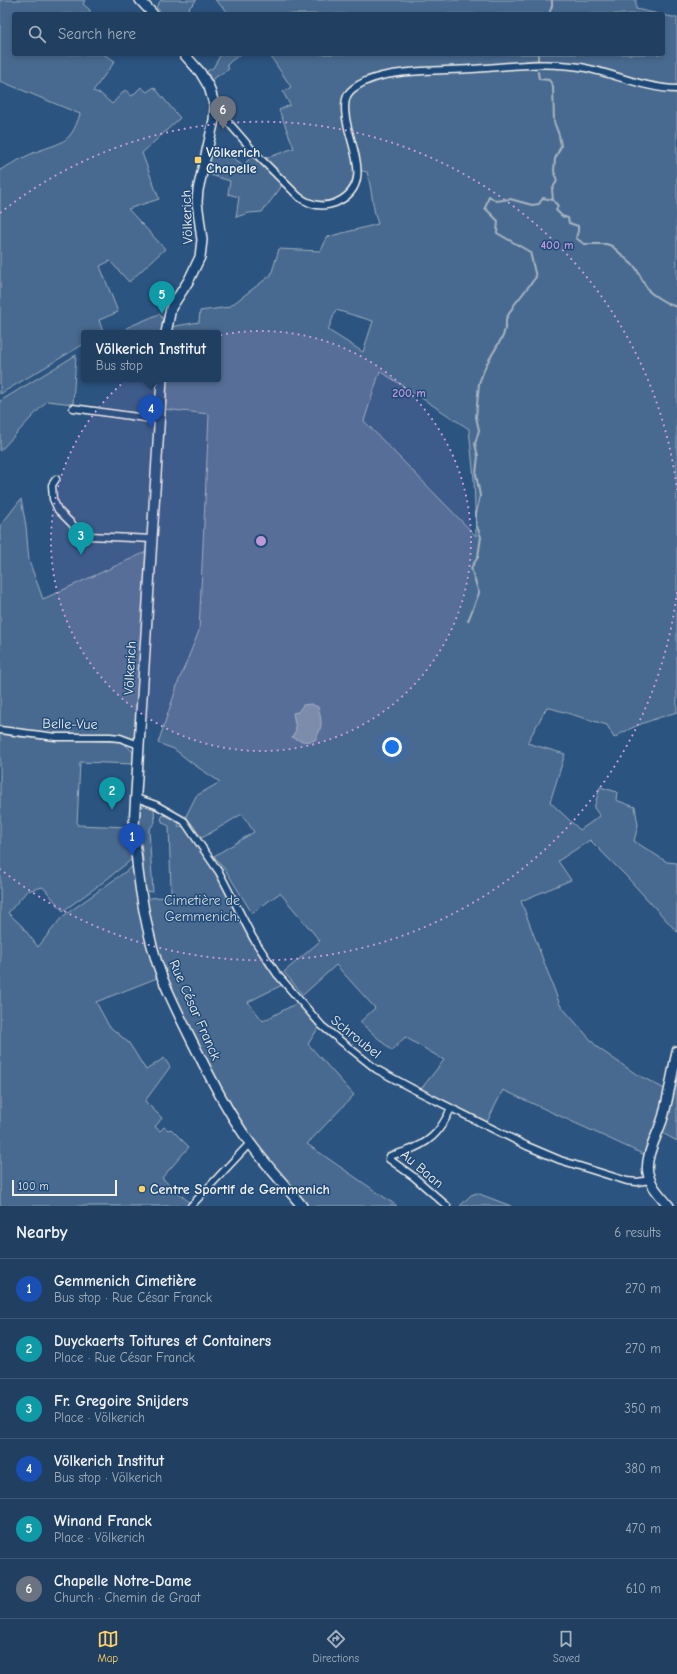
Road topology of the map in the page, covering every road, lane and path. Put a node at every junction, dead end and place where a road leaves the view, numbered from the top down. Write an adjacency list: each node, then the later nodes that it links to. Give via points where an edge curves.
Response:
1 (140, 0): 2 (main road)
2 (151, 12)
3 (186, 56): 5 (main road, Völkerich, via 209,86)
4 (677, 89): 5 (street, via 654,86 568,65 421,72 378,77 354,88 347,97 345,114 357,160 355,185 342,200 325,206 307,202 299,197 254,153)
5 (215, 107): 6 (main road, Völkerich, via 198,190 202,240 200,257 171,308)
6 (167, 330)
7 (162, 382): 9 (main road, Völkerich)
8 (73, 408): 9 (street)
9 (159, 420): 11 (main road, Völkerich)
10 (56, 479): 11 (street, via 52,485 53,499 58,510 81,533 90,536)
11 (152, 539): 13 (main road, Völkerich)
12 (0, 730): 13 (street, Belle-Vue, via 56,737 120,738)
13 (139, 745): 14 (main road, Völkerich)
14 (136, 798): 16 (street, Schroubel, via 184,821 219,872 259,949 322,1026 376,1069); 17 (main road, Rue César Franck, via 134,825 137,869 162,976 204,1064)
15 (677, 1051): 18 (main road, via 664,1115 647,1166)
16 (452, 1109): 18 (street, Schroubel, via 560,1160 627,1181); 21 (street, Au Baan, via 435,1136 414,1148 390,1156 389,1159)
17 (250, 1143): 19 (street); 20 (main road, Rue César Franck)
18 (650, 1180): 22 (main road)
19 (191, 1206)
20 (302, 1206)
21 (447, 1206)
22 (669, 1206)

